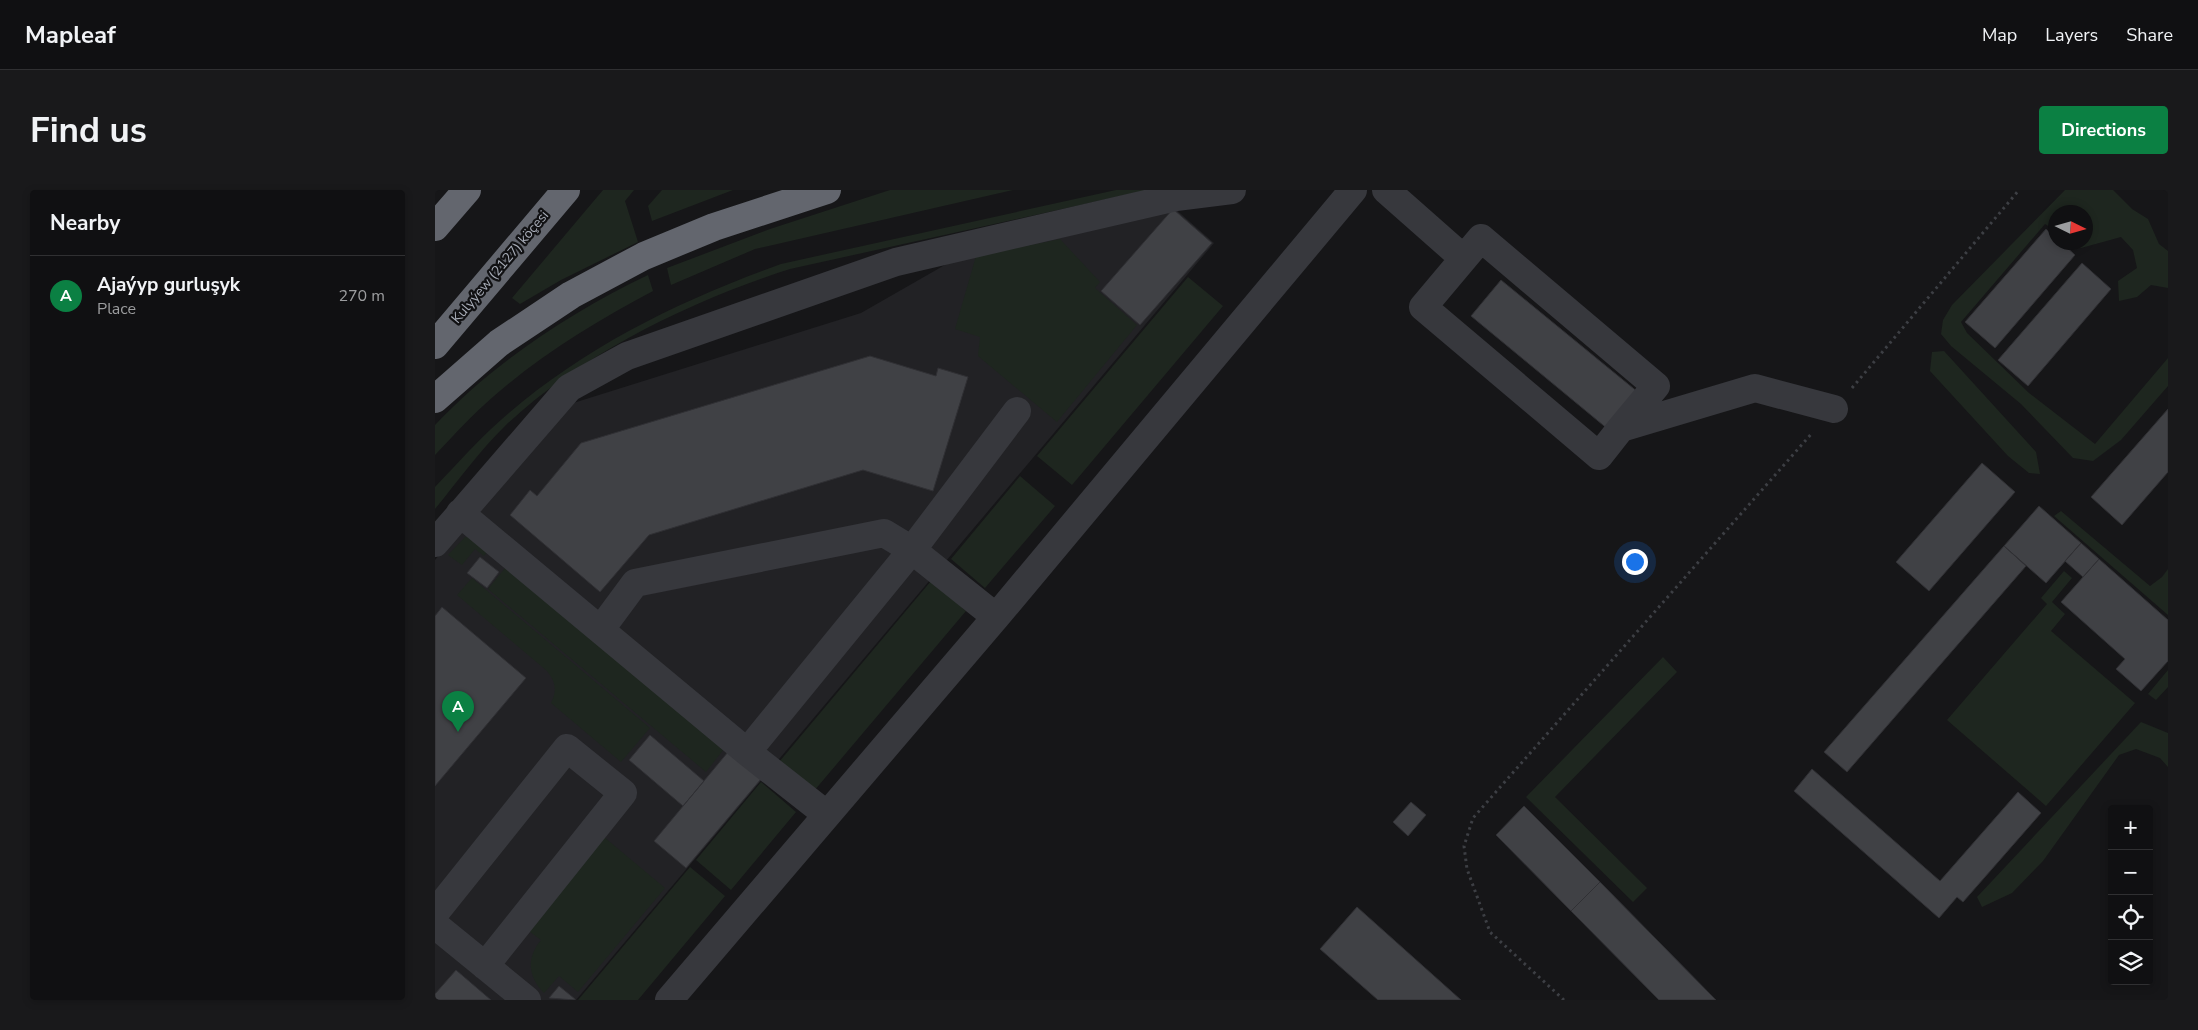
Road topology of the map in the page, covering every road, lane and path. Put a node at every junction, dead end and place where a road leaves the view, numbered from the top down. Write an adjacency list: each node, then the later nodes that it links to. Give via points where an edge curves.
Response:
1 (467, 190): 8 (highway)
2 (566, 190): 10 (highway, Kulyýew (2127) köçesi)
3 (827, 190): 11 (highway, via 714,227 644,256 571,295 499,343)
4 (1232, 190): 15 (lane, via 1176,197 896,262 627,356 569,388)
5 (1353, 190): 18 (lane)
6 (1386, 190): 9 (lane)
7 (2019, 190): 12 (path)
8 (435, 227)
9 (1463, 258): 14 (lane, via 1481,238 1656,386); 14 (lane, via 1423,307 1599,456)
10 (435, 345)
11 (435, 399)
12 (1833, 409): 14 (lane, via 1755,388); 27 (path, via 1473,818 1464,846 1467,869 1490,932)
13 (1017, 411): 17 (lane)
14 (1621, 428)
15 (460, 513): 16 (lane); 19 (lane)
16 (435, 543)
17 (912, 550): 18 (lane); 19 (lane, via 884,532 635,583); 20 (lane)
18 (996, 617): 21 (lane)
19 (601, 629): 20 (lane)
20 (747, 752): 21 (lane)
21 (826, 814): 26 (lane)
22 (435, 913): 24 (lane, via 567,748 623,793)
23 (435, 925): 24 (lane)
24 (485, 966): 25 (lane)
25 (527, 1000)
26 (669, 1000)
27 (1564, 1000)

